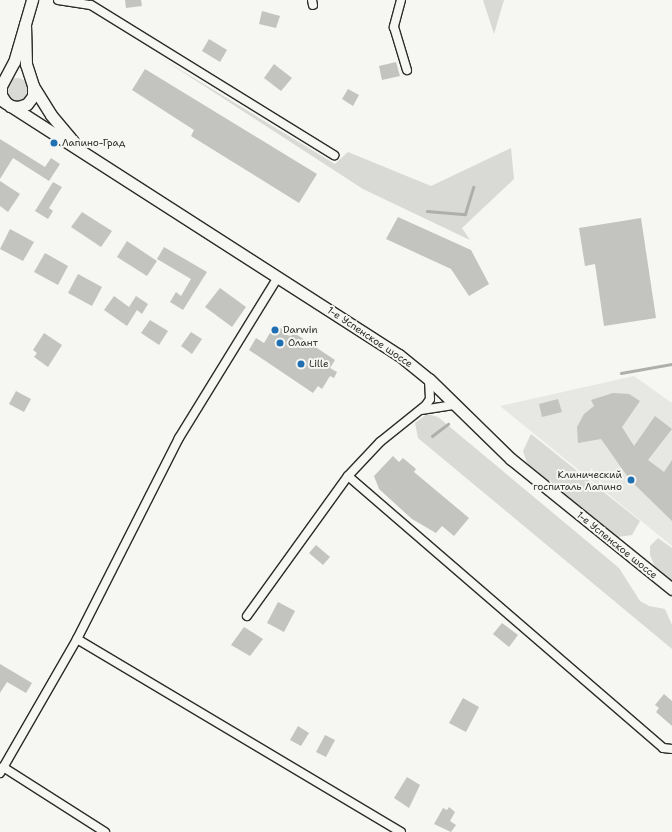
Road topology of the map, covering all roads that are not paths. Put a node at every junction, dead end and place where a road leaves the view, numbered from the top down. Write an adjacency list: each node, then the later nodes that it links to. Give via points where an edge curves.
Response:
1 (58, 0): 10 (street, via 91,5)
2 (401, 0): 5 (street, via 394,27)
3 (30, 5): 4 (main road)
4 (25, 24): 6 (main road); 7 (main road, 1-е Успенское шоссе, via 26,64)
5 (407, 70)
6 (4, 80): 7 (main road, via 22,75); 8 (main road, via 1,92)
7 (32, 85): 8 (main road, via 33,96 28,104 18,107); 9 (main road, 1-е Успенское шоссе, via 51,116)
8 (5, 102): 9 (main road, 1-е Успенское шоссе)
9 (80, 148): 11 (main road, 1-е Успенское шоссе)
10 (334, 155)
11 (278, 277): 12 (main road, 1-е Успенское шоссе, via 399,355); 18 (street, via 179,438)
12 (429, 379): 13 (main road, 1-е Успенское шоссе); 14 (street, via 430,399)
13 (453, 405): 14 (street); 16 (main road, 1-е Успенское шоссе, via 511,459)
14 (421, 410): 15 (street, via 380,442)
15 (348, 476): 17 (street); 19 (street, via 663,748)
16 (672, 589)
17 (247, 616)
18 (77, 639): 20 (street); 22 (street)
19 (672, 748)
20 (2, 770): 21 (street)
21 (105, 832)
22 (401, 832)

